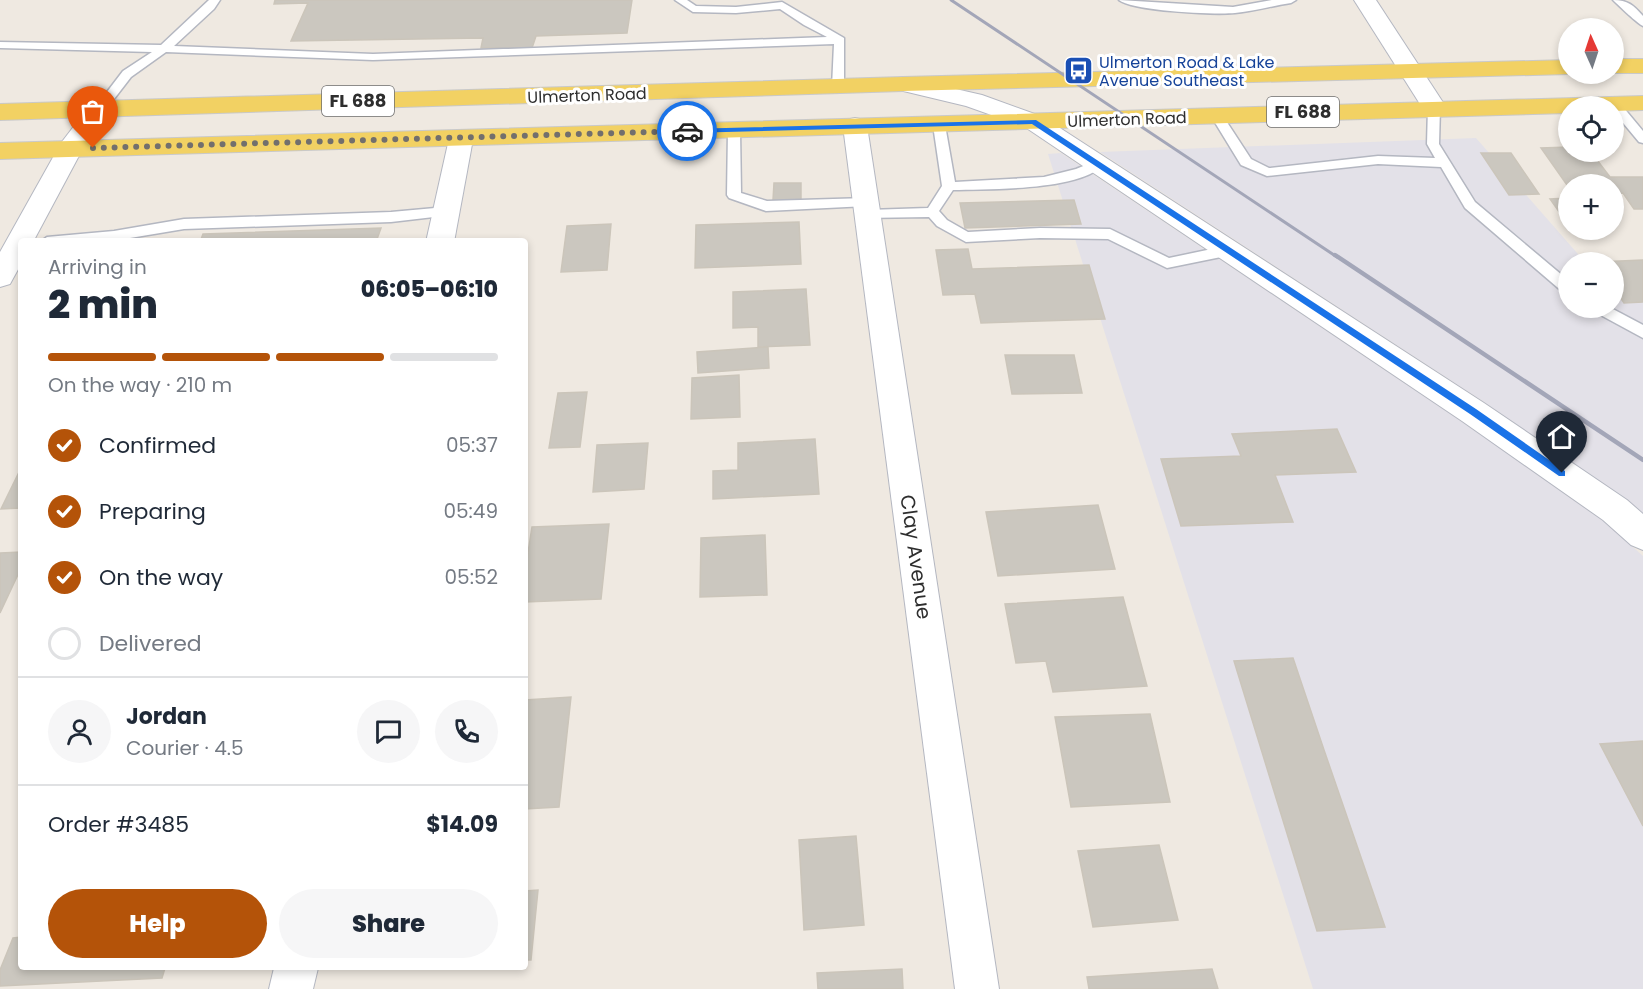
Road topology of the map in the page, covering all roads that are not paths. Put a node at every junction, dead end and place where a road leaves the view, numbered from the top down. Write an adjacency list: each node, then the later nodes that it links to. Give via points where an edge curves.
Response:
1 (215, 0): 10 (lane)
2 (680, 0): 8 (lane, via 693,9 782,5)
3 (1124, 0): 4 (lane, via 1160,7 1233,10)
4 (1290, 0)
5 (1365, 0): 14 (street)
6 (1618, 0): 7 (lane)
7 (1643, 23)
8 (840, 40): 10 (lane, via 373,57); 16 (lane)
9 (0, 45): 10 (lane)
10 (162, 50): 21 (lane, via 127,74)
11 (1624, 66): 12 (main road)
12 (1643, 66)
13 (1558, 67): 14 (main road, Ulmerton Road / FL 688)
14 (1411, 70): 15 (main road, Ulmerton Road / FL 688); 20 (street)
15 (903, 84): 16 (main road, Ulmerton Road / FL 688); 25 (street, via 973,100)
16 (838, 87): 21 (main road, Ulmerton Road / FL 688)
17 (1643, 103): 18 (main road, Ulmerton Road / FL 688)
18 (1624, 104)
19 (1558, 105): 20 (main road, Ulmerton Road / FL 688)
20 (1434, 108): 23 (main road, Ulmerton Road / FL 688); 33 (lane, via 1433,144)
21 (100, 109): 22 (main road, Ulmerton Road / FL 688); 31 (street)
22 (0, 112)
23 (1217, 116): 25 (main road, Ulmerton Road / FL 688); 33 (lane, via 1246,162 1267,172 1378,160)
24 (1624, 116): 30 (lane)
25 (1034, 122): 26 (main road, Ulmerton Road / FL 688); 34 (street)
26 (939, 124): 27 (main road, Ulmerton Road / FL 688); 35 (lane)
27 (855, 126): 28 (main road, Ulmerton Road / FL 688); 36 (street, Clay Avenue)
28 (734, 130): 29 (main road, Ulmerton Road / FL 688); 36 (lane, via 734,195 766,206)
29 (461, 139): 31 (main road, Ulmerton Road / FL 688); 37 (street)
30 (1643, 139)
31 (70, 149): 32 (main road, Ulmerton Road / FL 688); 39 (street)
32 (0, 151)
33 (1445, 163): 45 (lane, via 1470,205)
34 (1098, 164): 35 (lane, via 1050,182); 43 (street)
35 (949, 186): 38 (lane)
36 (867, 208): 38 (lane); 51 (street, Clay Avenue)
37 (446, 212): 40 (lane, via 184,224); 41 (street)
38 (933, 212): 43 (lane, via 942,224 966,237 1110,234 1167,263)
39 (22, 238)
40 (92, 238)
41 (441, 238)
42 (18, 246): 44 (street)
43 (1226, 250): 48 (street, via 1473,412 1615,510)
44 (0, 277)
45 (1558, 280)
46 (1618, 318): 47 (lane)
47 (1643, 332)
48 (1643, 535)
49 (296, 970): 50 (street)
50 (291, 989)
51 (977, 989)

